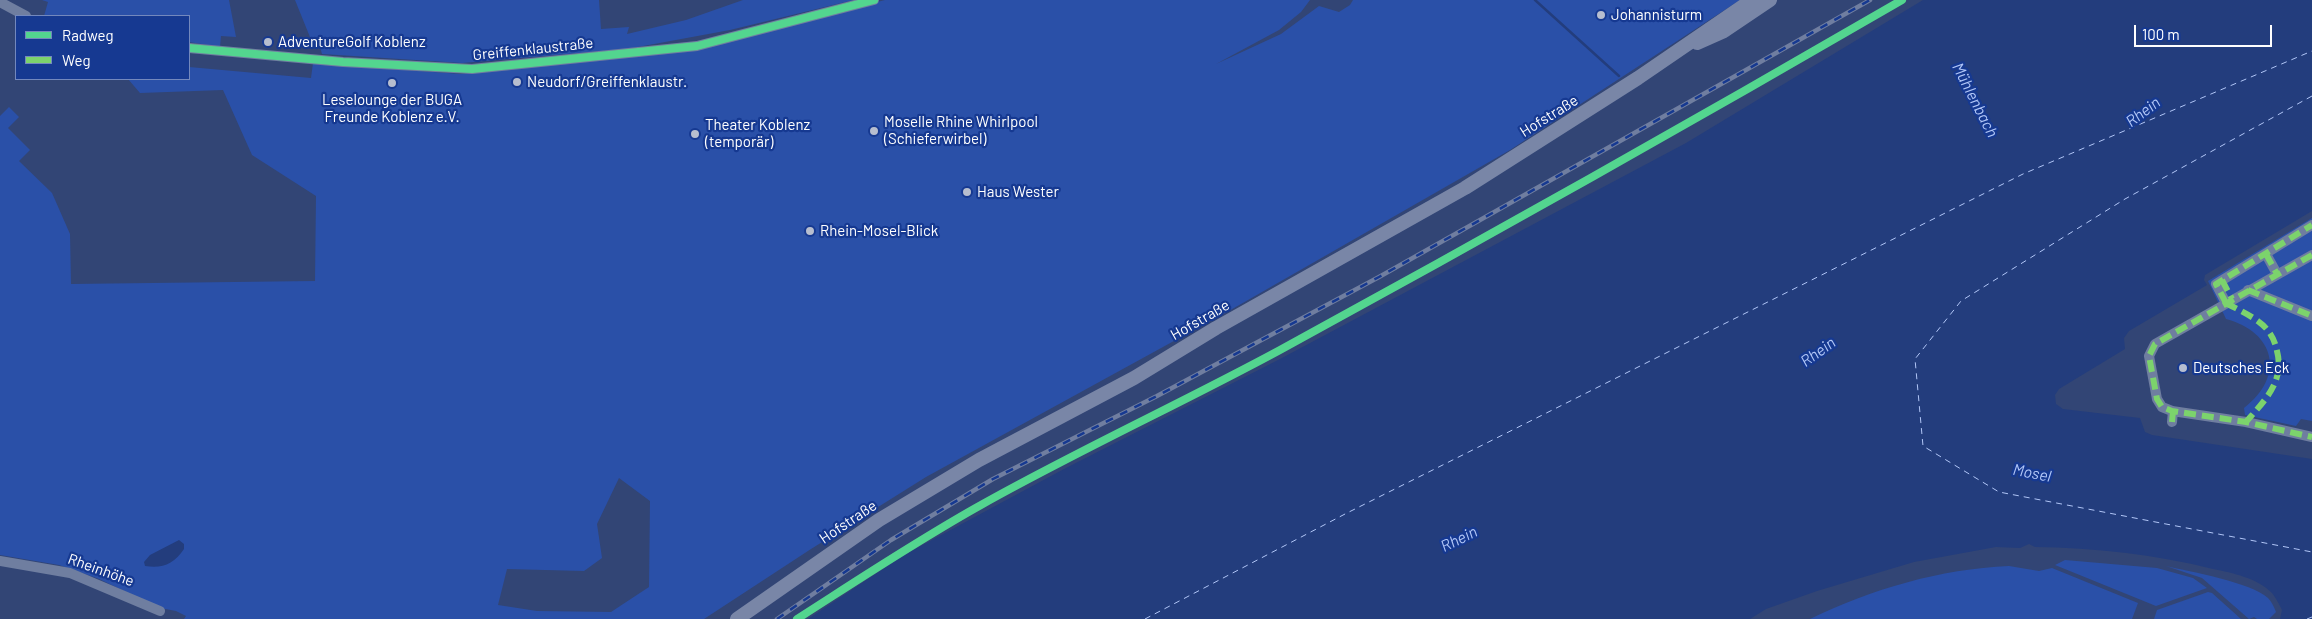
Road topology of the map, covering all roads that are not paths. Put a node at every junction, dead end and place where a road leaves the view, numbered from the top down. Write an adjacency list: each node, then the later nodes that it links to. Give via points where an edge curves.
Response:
1 (874, 0): 3 (street, Greiffenklaustraße)
2 (0, 2): 5 (street)
3 (862, 2): 6 (street, Greiffenklaustraße, via 697,46 472,69 343,62)
4 (1760, 2): 7 (main road, Hofstraße, via 1699,34); 7 (main road, Hofstraße, via 1729,28)
5 (24, 15)
6 (190, 48)
7 (1680, 50): 18 (main road, Hofstraße, via 1465,188 1216,328 1134,378 979,460 924,493 872,525)
8 (2312, 225): 9 (street)
9 (2266, 254): 11 (street); 13 (street, via 2222,280)
10 (2312, 255): 11 (street)
11 (2277, 274): 12 (street)
12 (2248, 290): 13 (street); 14 (street)
13 (2229, 301): 15 (street, via 2155,340 2149,356 2157,399 2173,417 2246,422)
14 (2312, 316)
15 (2312, 437)
16 (0, 561): 17 (street, Rheinhöhe, via 76,574)
17 (160, 611)
18 (737, 619)

